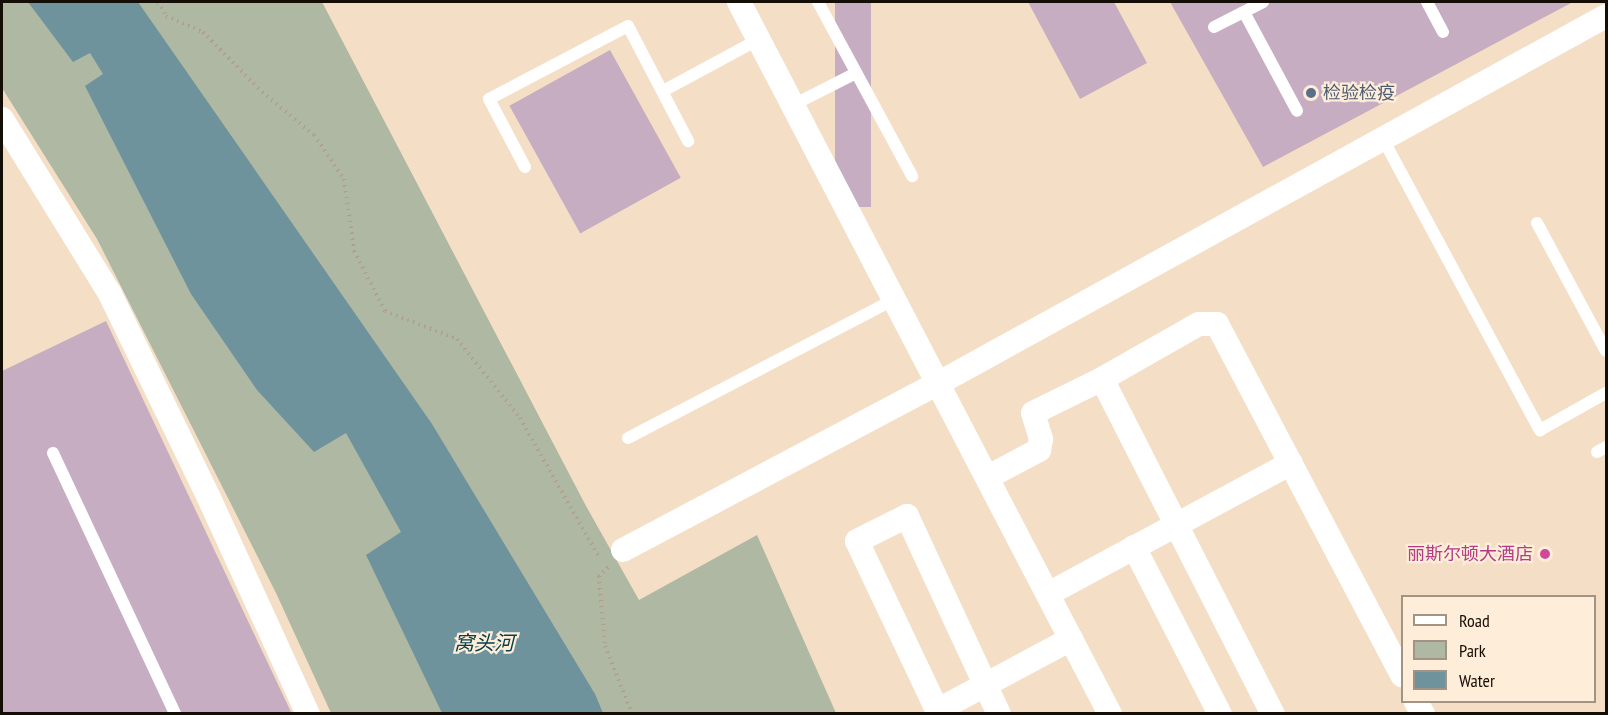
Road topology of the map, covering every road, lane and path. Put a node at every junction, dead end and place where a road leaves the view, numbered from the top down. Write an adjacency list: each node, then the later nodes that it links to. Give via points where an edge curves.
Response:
1 (158, 2): 34 (path, via 166,16 203,32 262,92 314,135 344,178 354,251 385,311 457,339 520,418)
2 (739, 2): 10 (street)
3 (818, 2): 11 (lane)
4 (1263, 2): 6 (lane)
5 (1427, 2): 9 (lane)
6 (1244, 12): 8 (lane); 14 (lane)
7 (1606, 16): 16 (street)
8 (1214, 27)
9 (1443, 32)
10 (759, 39): 12 (lane); 13 (street)
11 (856, 73): 13 (lane); 19 (lane)
12 (663, 91): 17 (lane); 18 (lane, via 628,26 489,99)
13 (793, 105): 21 (street)
14 (1297, 111)
15 (2, 119): 41 (street, via 110,294)
16 (1383, 139): 25 (street); 26 (lane, via 1540,430)
17 (688, 141)
18 (525, 167)
19 (912, 176)
20 (1536, 223): 22 (lane)
21 (895, 298): 25 (street); 27 (lane)
22 (1601, 330): 23 (lane)
23 (1606, 351)
24 (1102, 379): 29 (street, via 1199,324 1217,324); 30 (street, via 1033,413 1041,439 1039,450); 31 (street)
25 (939, 383): 30 (street); 33 (street)
26 (1606, 393)
27 (628, 438)
28 (53, 453): 40 (lane)
29 (1291, 463): 31 (street); 37 (street)
30 (988, 477): 35 (street)
31 (1176, 525): 32 (street); 46 (street)
32 (1134, 547): 35 (street); 45 (street)
33 (623, 550): 34 (path)
34 (605, 569): 42 (path, via 599,576 605,646)
35 (1048, 594): 36 (street)
36 (1071, 639): 38 (street); 44 (street)
37 (1401, 673)
38 (985, 685): 39 (street); 39 (street, via 907,516 857,541); 43 (street)
39 (938, 712)
40 (175, 714)
41 (308, 714)
42 (632, 714)
43 (999, 714)
44 (1110, 714)
45 (1220, 714)
46 (1273, 714)

